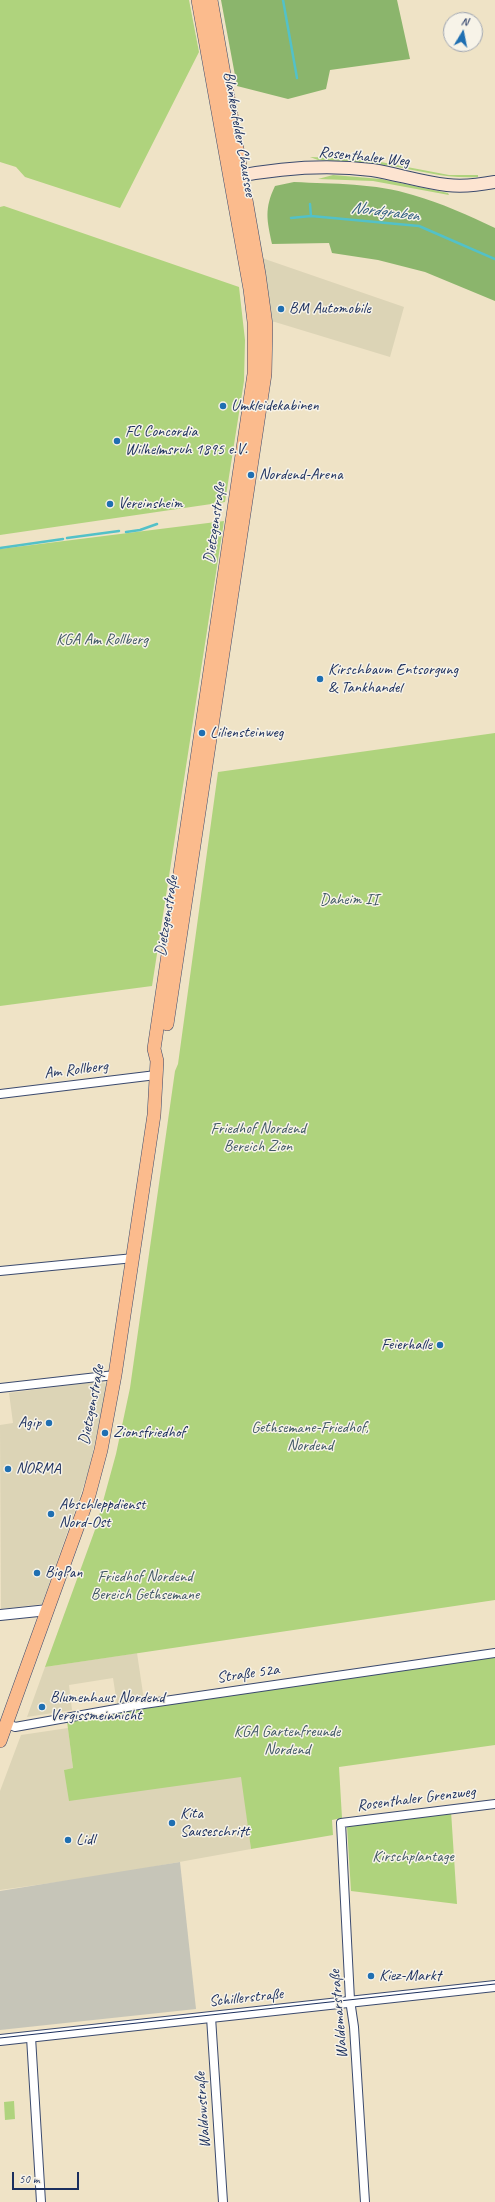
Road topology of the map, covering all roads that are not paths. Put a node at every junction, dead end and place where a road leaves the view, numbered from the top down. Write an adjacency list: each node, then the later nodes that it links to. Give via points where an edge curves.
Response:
1 (198, 0): 3 (main road, Blankenfelder Chaussee)
2 (210, 0): 3 (main road, Blankenfelder Chaussee)
3 (236, 177): 4 (main road, Rosenthaler Weg, via 275,169 308,167 370,170 446,185 473,186); 5 (main road, Blankenfelder Chaussee)
4 (495, 182)
5 (253, 274): 6 (main road, Dietzgenstraße, via 255,361 240,510 200,775 154,1049 157,1061)
6 (156, 1075): 7 (street, Am Rollberg); 8 (main road, Dietzgenstraße, via 154,1115)
7 (0, 1094)
8 (134, 1258): 9 (street); 10 (main road, Dietzgenstraße)
9 (0, 1271)
10 (115, 1375): 11 (street); 12 (main road, Dietzgenstraße, via 93,1481)
11 (0, 1388)
12 (48, 1610): 13 (street); 15 (main road, Dietzgenstraße)
13 (0, 1615)
14 (495, 1652): 15 (street, Straße 52a, via 144,1704 15,1727)
15 (6, 1723): 16 (main road, Dietzgenstraße)
16 (0, 1741)
17 (495, 1804): 18 (street, Rosenthaler Grenzweg)
18 (341, 1823): 20 (street, Waldemarstraße)
19 (495, 1986): 20 (street, Schillerstraße)
20 (351, 2002): 21 (street, Schillerstraße); 26 (street, Waldemarstraße)
21 (211, 2017): 22 (street, Schillerstraße); 25 (street, Waldowstraße)
22 (30, 2036): 23 (street, Schillerstraße); 24 (street)
23 (0, 2040)
24 (41, 2202)
25 (223, 2202)
26 (365, 2202)

